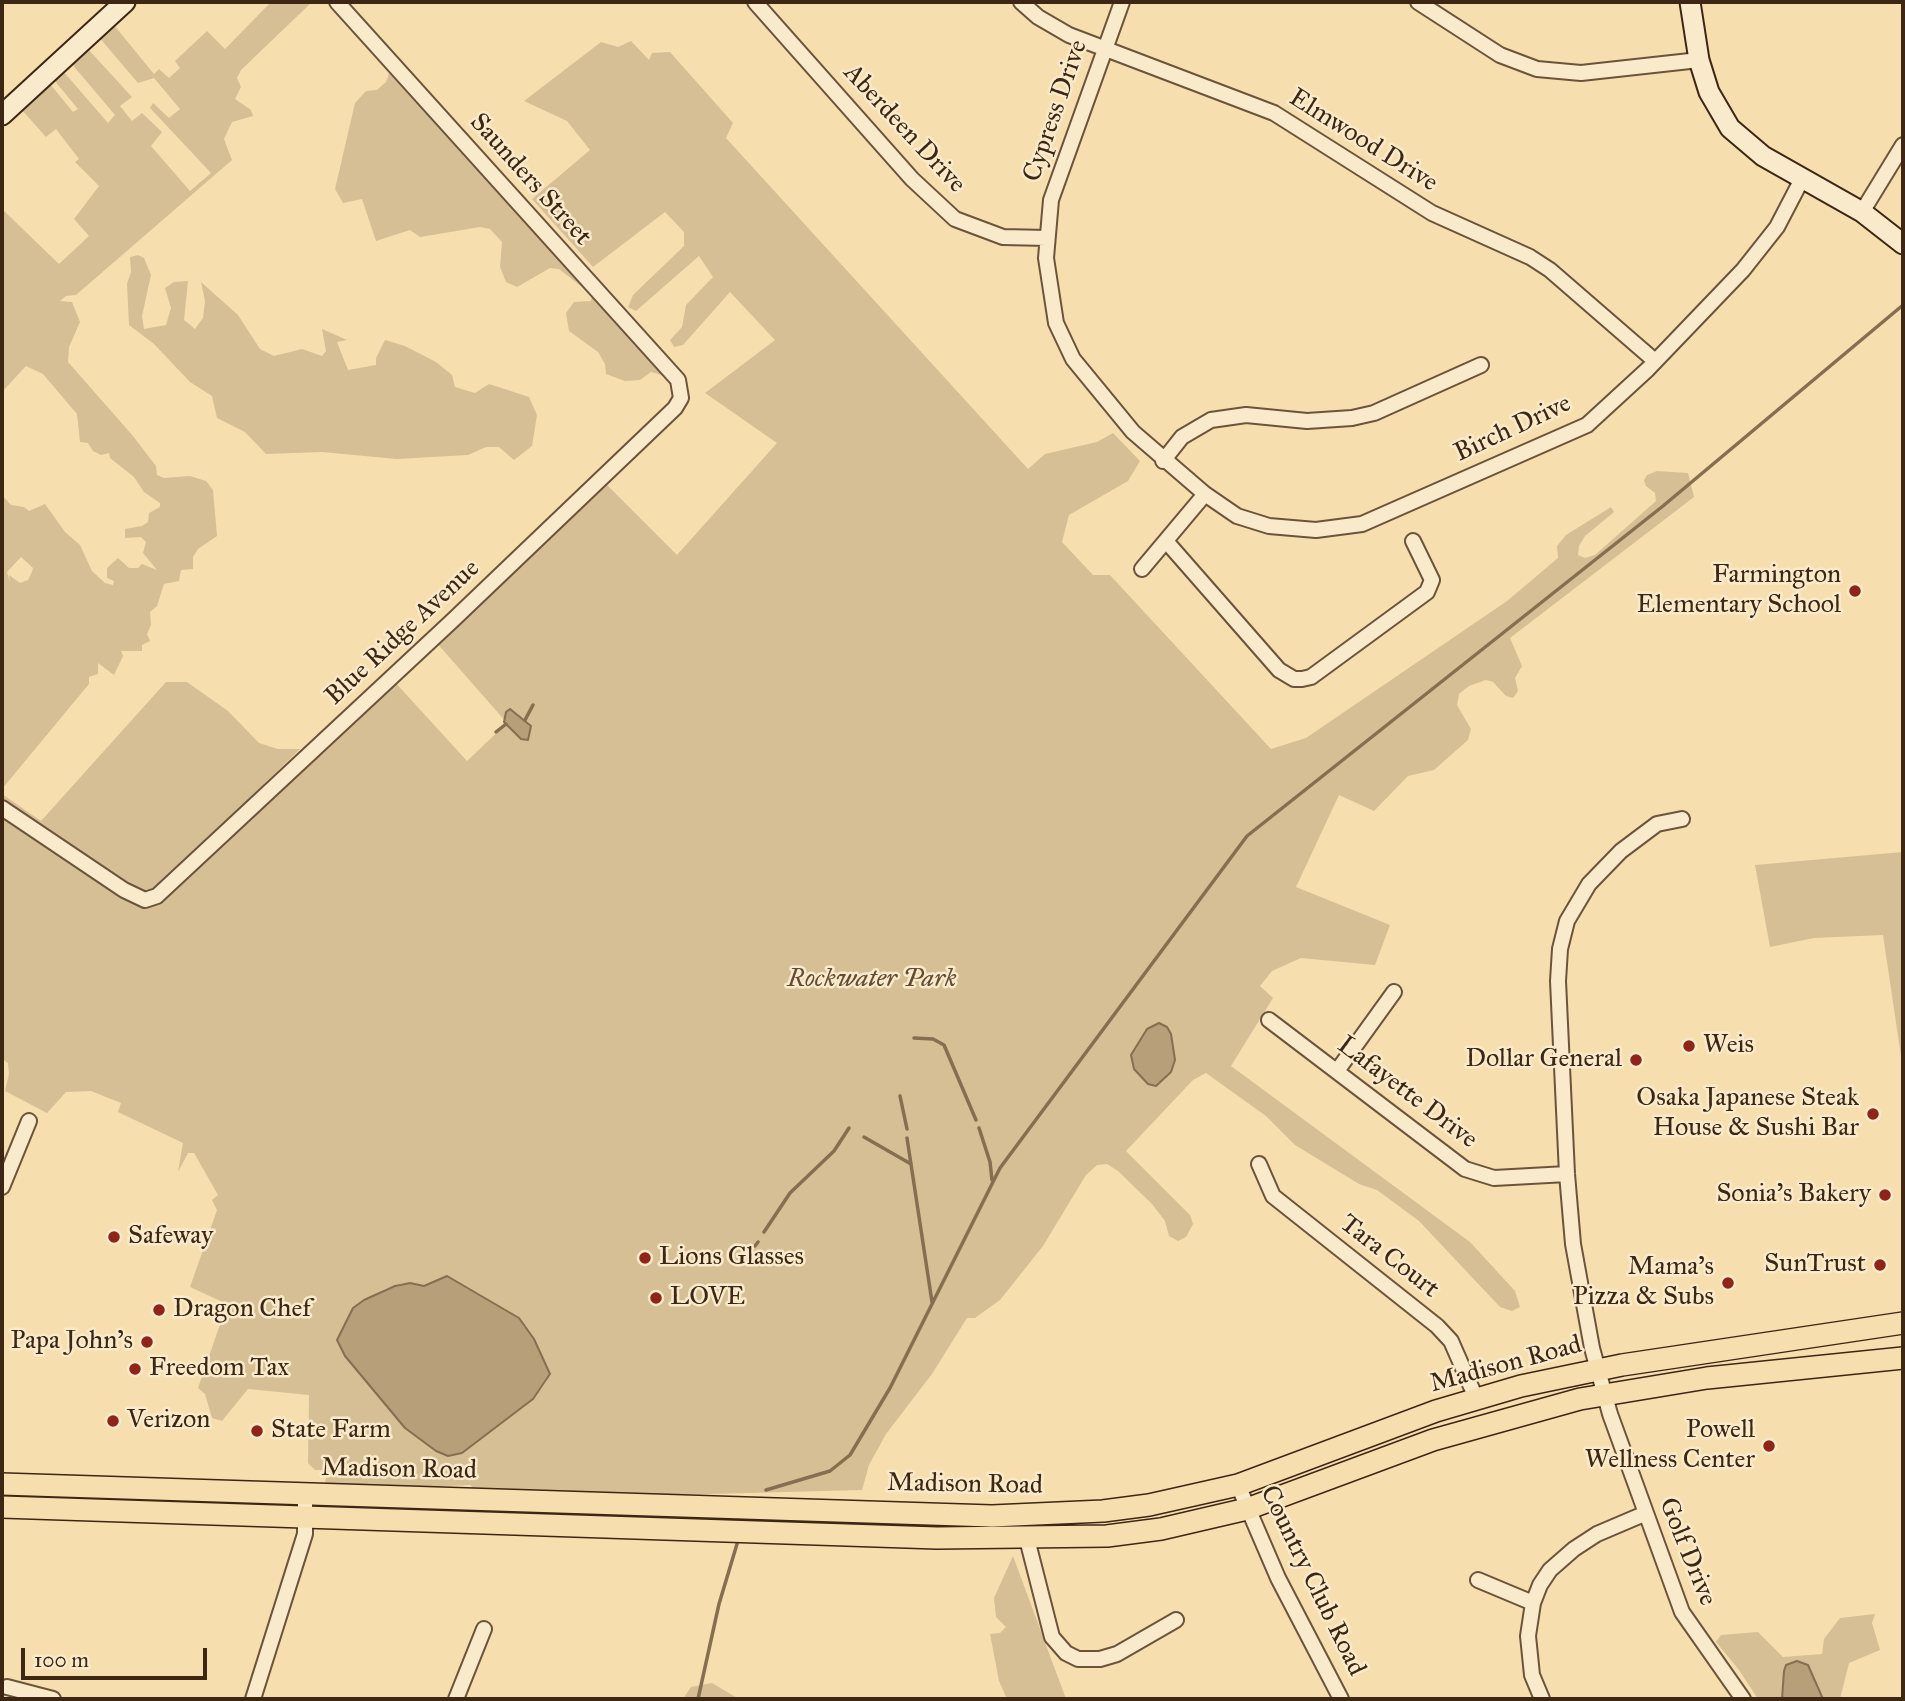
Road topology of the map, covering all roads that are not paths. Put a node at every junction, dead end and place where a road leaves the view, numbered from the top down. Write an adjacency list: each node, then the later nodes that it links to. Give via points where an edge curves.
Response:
1 (125, 2): 10 (street)
2 (755, 2): 14 (street, Aberdeen Drive, via 912,179 955,219 1003,237)
3 (1021, 2): 8 (street, Elmwood Drive, via 1052,27)
4 (1122, 2): 8 (street, Cypress Drive)
5 (1418, 2): 9 (street, via 1500,55 1537,69 1581,74)
6 (1690, 2): 9 (street)
7 (342, 3): 18 (street, Saunders Street, via 678,380)
8 (1102, 50): 14 (street, Cypress Drive, via 1054,189); 16 (street, Elmwood Drive, via 1274,113 1432,213 1550,270)
9 (1699, 60): 12 (street, via 1709,92 1730,128 1763,156)
10 (2, 115)
11 (1903, 145): 13 (street)
12 (1802, 179): 13 (street); 16 (street, Birch Drive, via 1759,252)
13 (1862, 212): 15 (street)
14 (1046, 238): 19 (street, Birch Drive, via 1047,283 1065,346 1121,419)
15 (1903, 244)
16 (1655, 361): 20 (street, Birch Drive, via 1587,425 1362,524 1316,530 1269,526 1237,516)
17 (1480, 365): 19 (street, via 1374,413 1352,418 1307,421 1247,415 1211,421 1182,437)
18 (682, 393): 24 (street, Blue Ridge Avenue, via 675,408 462,611 171,885 148,900 124,890)
19 (1163, 461): 20 (street, Birch Drive)
20 (1205, 494): 21 (street)
21 (1166, 541): 22 (street, via 1279,670 1294,679 1311,677 1427,592 1432,580); 23 (street)
22 (1413, 541)
23 (1142, 569)
24 (2, 808)
25 (1682, 819): 31 (street, Golf Drive, via 1657,824 1621,851 1589,884 1567,921 1558,981)
26 (1394, 992): 28 (street)
27 (1269, 1020): 28 (street, Lafayette Drive)
28 (1337, 1071): 31 (street, Lafayette Drive, via 1478,1175)
29 (29, 1121): 32 (street)
30 (1259, 1164): 37 (street, Tara Court, via 1273,1196 1444,1334 1460,1357)
31 (1567, 1174): 35 (street, Golf Drive, via 1573,1244)
32 (2, 1186)
33 (1903, 1323): 35 (main road, Madison Road)
34 (1903, 1358): 36 (main road, Madison Road, via 1707,1378)
35 (1597, 1369): 36 (street, Golf Drive); 37 (main road, Madison Road)
36 (1604, 1394): 42 (main road, Madison Road, via 1483,1424); 43 (street, Golf Drive)
37 (1476, 1398): 39 (main road, Madison Road)
38 (2, 1485): 40 (main road, Madison Road)
39 (1238, 1485): 40 (main road, Madison Road, via 1149,1505 1048,1515); 42 (street, Country Club Road)
40 (305, 1506): 41 (main road, Madison Road); 44 (main road, Madison Road); 51 (street, via 305,1534)
41 (2, 1507)
42 (1247, 1508): 44 (main road, Madison Road, via 1161,1529); 53 (street, Country Club Road, via 1296,1616)
43 (1644, 1514): 46 (street, via 1597,1534 1562,1558); 55 (street, Golf Drive, via 1682,1612)
44 (1027, 1539): 47 (street, via 1052,1637 1066,1653 1078,1659 1117,1654)
45 (1478, 1580): 46 (street)
46 (1533, 1603): 54 (street, via 1529,1662)
47 (1176, 1620)
48 (484, 1629): 52 (street)
49 (7, 1687): 50 (street)
50 (53, 1699)
51 (253, 1699)
52 (456, 1699)
53 (1341, 1699)
54 (1542, 1699)
55 (1743, 1699)

